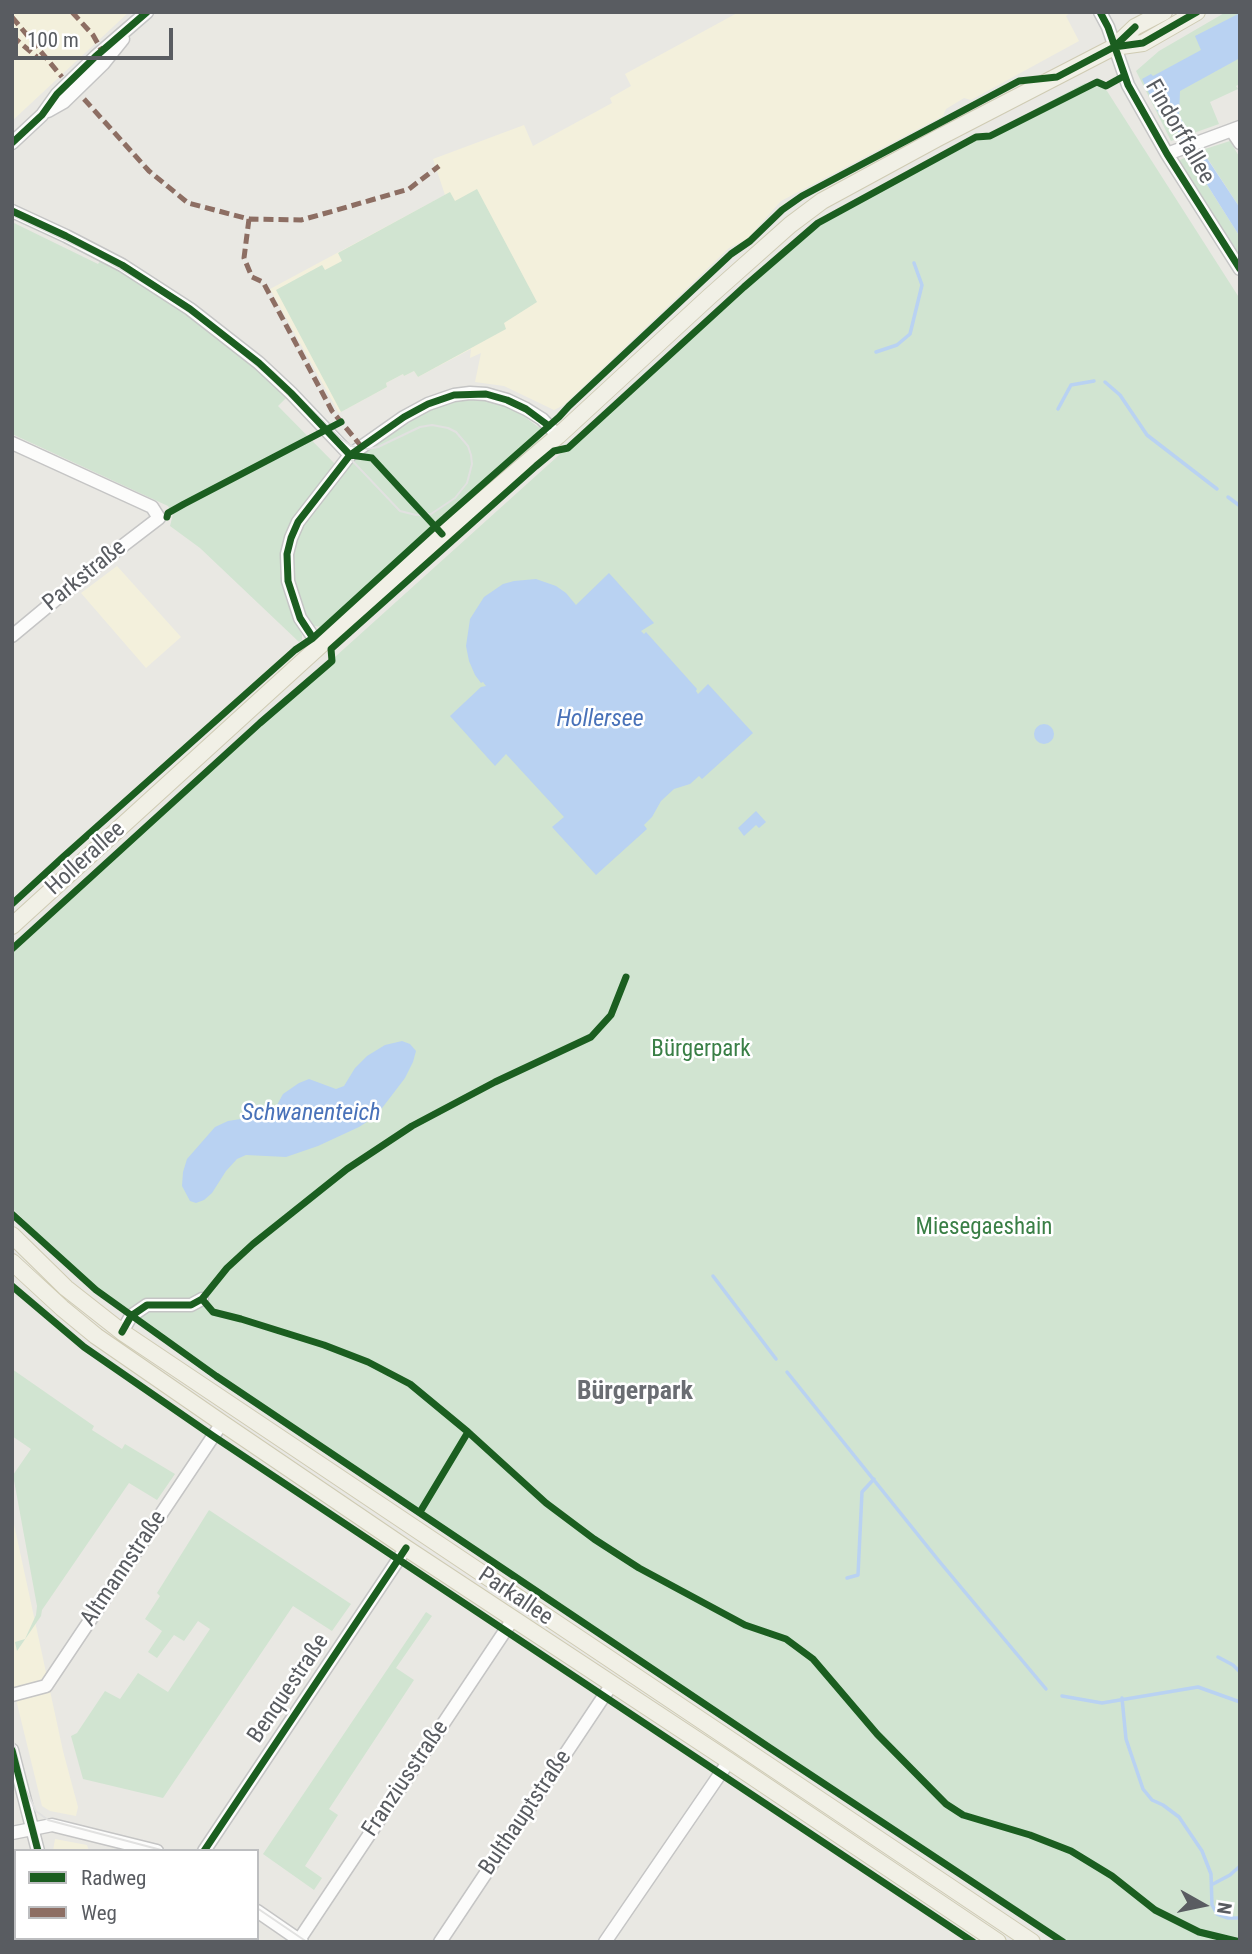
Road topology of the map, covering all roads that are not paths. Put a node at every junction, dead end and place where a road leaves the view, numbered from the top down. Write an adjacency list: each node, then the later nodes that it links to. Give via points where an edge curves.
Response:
1 (147, 12): 7 (street, via 64,102)
2 (1164, 12): 5 (main road, via 1135,27)
3 (1197, 12): 5 (main road, via 1143,43)
4 (1105, 14): 5 (street, Findorffallee)
5 (1114, 47): 9 (street, Findorffallee, via 1128,85); 12 (main road, Hollerallee, via 822,201 754,256)
6 (1236, 129): 8 (street); 9 (street)
7 (12, 143)
8 (1240, 143)
9 (1173, 152): 11 (street, Findorffallee)
10 (12, 211): 14 (street, via 110,259 198,315 291,393)
11 (1240, 269)
12 (558, 436): 14 (street, via 526,409 470,393 428,404); 16 (main road, Hollerallee)
13 (12, 443): 15 (street, Parkstraße, via 152,508 159,518)
14 (350, 455): 16 (street, via 298,522 287,554 288,581 300,618)
15 (12, 636)
16 (320, 647): 17 (main road, Hollerallee)
17 (12, 926)
18 (12, 1235): 21 (main road, Parkallee, via 66,1288)
19 (12, 1262): 22 (main road, Parkallee, via 96,1336)
20 (202, 1299): 21 (street, via 191,1305 147,1305 131,1316)
21 (122, 1332): 27 (main road, Parkallee)
22 (222, 1423): 23 (main road, Parkallee); 26 (street, Altmannstraße, via 46,1686)
23 (405, 1548): 24 (main road, Parkallee); 34 (street, Benquestraße)
24 (513, 1619): 25 (main road, Parkallee); 36 (street, Franziusstraße)
25 (612, 1684): 29 (main road, Parkallee); 37 (street, Bulthauptstraße)
26 (12, 1695)
27 (738, 1745): 29 (main road); 40 (main road, Parkallee)
28 (12, 1750): 30 (street)
29 (729, 1760): 38 (street); 39 (main road, Parkallee)
30 (32, 1829): 31 (street); 32 (street); 33 (street, via 52,1825)
31 (12, 1833)
32 (37, 1849)
33 (149, 1849)
34 (205, 1849)
35 (259, 1913): 36 (street)
36 (301, 1941)
37 (440, 1942)
38 (605, 1942)
39 (998, 1942)
40 (1032, 1942)

